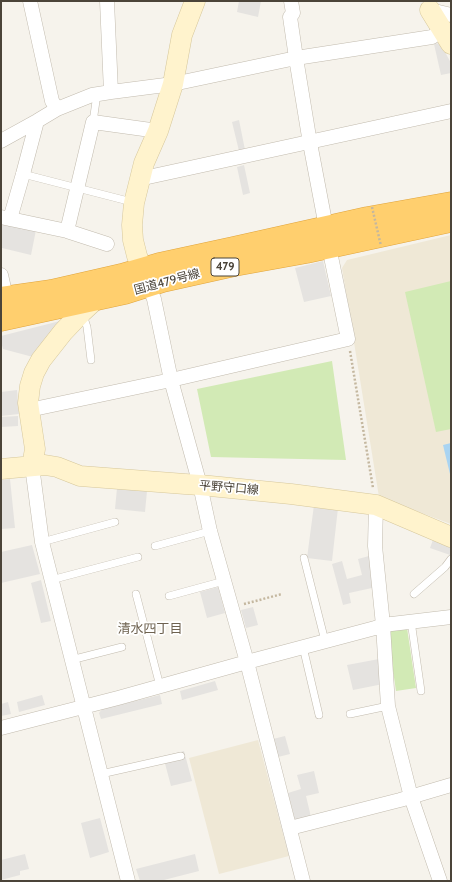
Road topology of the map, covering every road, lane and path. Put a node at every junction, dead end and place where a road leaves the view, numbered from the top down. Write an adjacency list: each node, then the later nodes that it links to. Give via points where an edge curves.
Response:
1 (30, 1): 10 (street, via 52,101)
2 (107, 1): 9 (street)
3 (195, 1): 8 (street, via 182,35)
4 (292, 1): 7 (street, via 294,13 290,17)
5 (428, 6): 6 (street)
6 (448, 30): 7 (street, via 432,37)
7 (296, 58): 8 (street); 16 (street)
8 (172, 84): 9 (street); 14 (street)
9 (104, 93): 10 (street, via 76,100); 13 (lane)
10 (57, 109): 12 (street)
11 (451, 111): 16 (street)
12 (37, 121): 15 (street); 17 (street)
13 (93, 122): 14 (street); 19 (street)
14 (158, 131): 18 (street)
15 (1, 141)
16 (310, 143): 18 (street); 26 (street)
17 (23, 174): 19 (lane); 23 (street)
18 (139, 179): 20 (street)
19 (78, 188): 20 (lane); 25 (street)
20 (134, 203): 30 (street, via 133,240)
21 (451, 203): 26 (highway, 国道479号線 / 479, via 367,218)
22 (372, 207): 28 (path, bridge)
23 (5, 218): 25 (street)
24 (451, 221): 26 (highway, 国道479号線 / 479)
25 (67, 231): 27 (street)
26 (328, 237): 30 (highway, 国道479号線 / 479, via 235,265 163,281); 34 (street)
27 (107, 244)
28 (380, 246)
29 (1, 275): 31 (street)
30 (145, 277): 31 (highway, 国道479号線 / 479, via 121,275 51,291); 32 (highway, 国道479号線 / 479, via 125,293); 36 (street, via 154,299)
31 (3, 298)
32 (89, 305): 33 (highway, 国道479号線 / 479); 35 (lane, via 87,327); 37 (street, via 41,360 30,386)
33 (1, 320)
34 (348, 339): 36 (street); 41 (path)
35 (91, 360)
36 (171, 380): 37 (street); 40 (street)
37 (29, 410): 38 (street, via 35,449)
38 (32, 466): 39 (street, 平野守口線); 40 (street, 平野守口線, via 51,466 80,476); 45 (street)
39 (1, 469)
40 (200, 485): 41 (street, 平野守口線); 43 (street)
41 (376, 505): 44 (street, 平野守口線); 59 (street, via 375,546)
42 (114, 522): 45 (lane)
43 (210, 531): 46 (lane); 51 (street)
44 (451, 537)
45 (42, 542): 50 (street)
46 (155, 546)
47 (138, 558): 50 (lane)
48 (304, 558): 60 (lane)
49 (451, 559): 54 (lane)
50 (51, 580): 63 (street)
51 (224, 581): 55 (lane); 56 (street)
52 (136, 594): 65 (lane)
53 (282, 594): 56 (path)
54 (414, 594)
55 (169, 596)
56 (232, 608): 64 (street)
57 (451, 617): 58 (street)
58 (411, 621): 59 (street); 66 (lane)
59 (383, 625): 60 (street); 67 (street)
60 (325, 641): 62 (street)
61 (122, 647): 63 (lane)
62 (303, 647): 64 (street); 70 (lane)
63 (71, 660): 68 (street)
64 (247, 662): 65 (street); 76 (street)
65 (160, 686): 68 (street)
66 (421, 691)
67 (388, 706): 69 (lane); 75 (street)
68 (83, 707): 71 (street); 73 (street)
69 (350, 714)
70 (319, 715)
71 (1, 728)
72 (181, 756): 73 (lane)
73 (101, 774): 77 (street)
74 (451, 785): 75 (street)
75 (411, 797): 76 (street); 79 (street)
76 (290, 828): 78 (street)
77 (128, 881)
78 (303, 881)
79 (440, 881)

